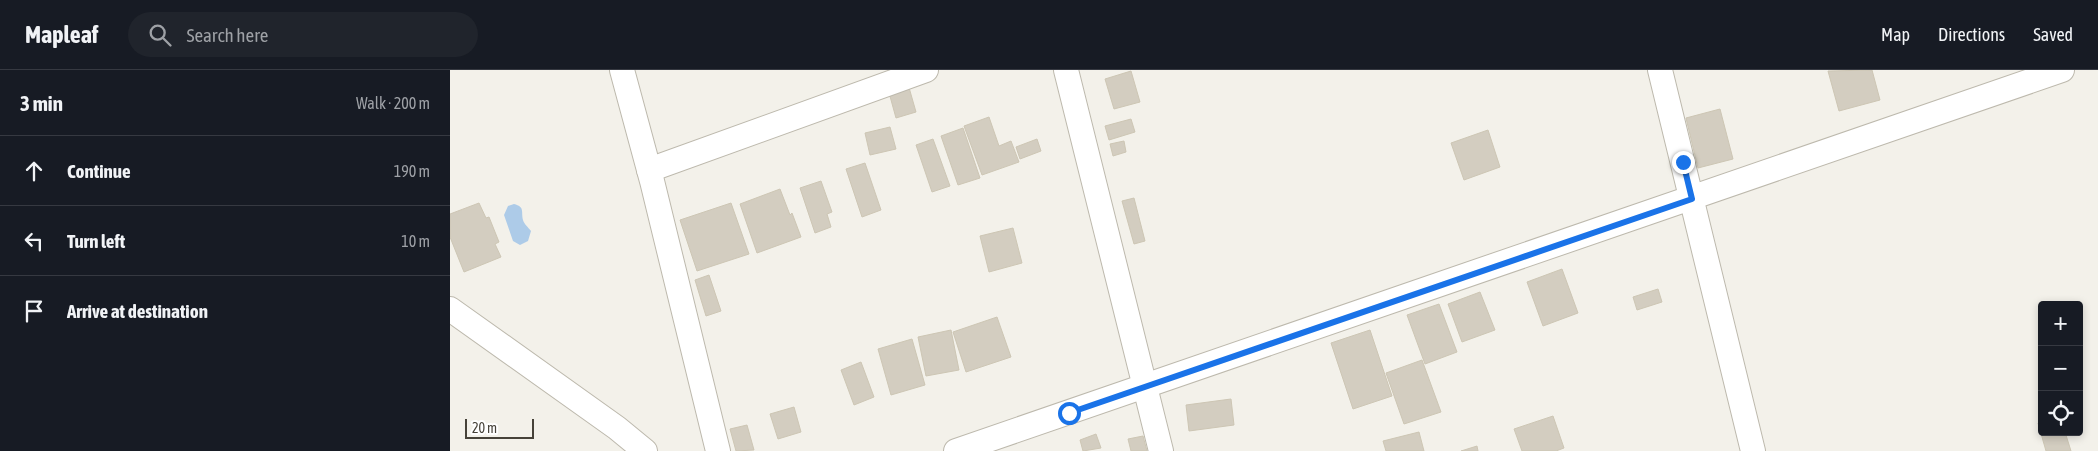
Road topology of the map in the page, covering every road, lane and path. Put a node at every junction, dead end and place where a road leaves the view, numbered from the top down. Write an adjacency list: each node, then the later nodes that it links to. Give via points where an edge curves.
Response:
1 (622, 70): 6 (street)
2 (926, 70): 6 (street)
3 (1066, 70): 9 (street)
4 (1660, 70): 7 (street)
5 (2062, 70): 7 (street)
6 (649, 170): 11 (street)
7 (1692, 199): 9 (street); 14 (street)
8 (450, 309): 10 (street, via 602,417)
9 (1144, 387): 12 (street); 13 (street)
10 (644, 451)
11 (718, 451)
12 (956, 451)
13 (1161, 451)
14 (1752, 451)

